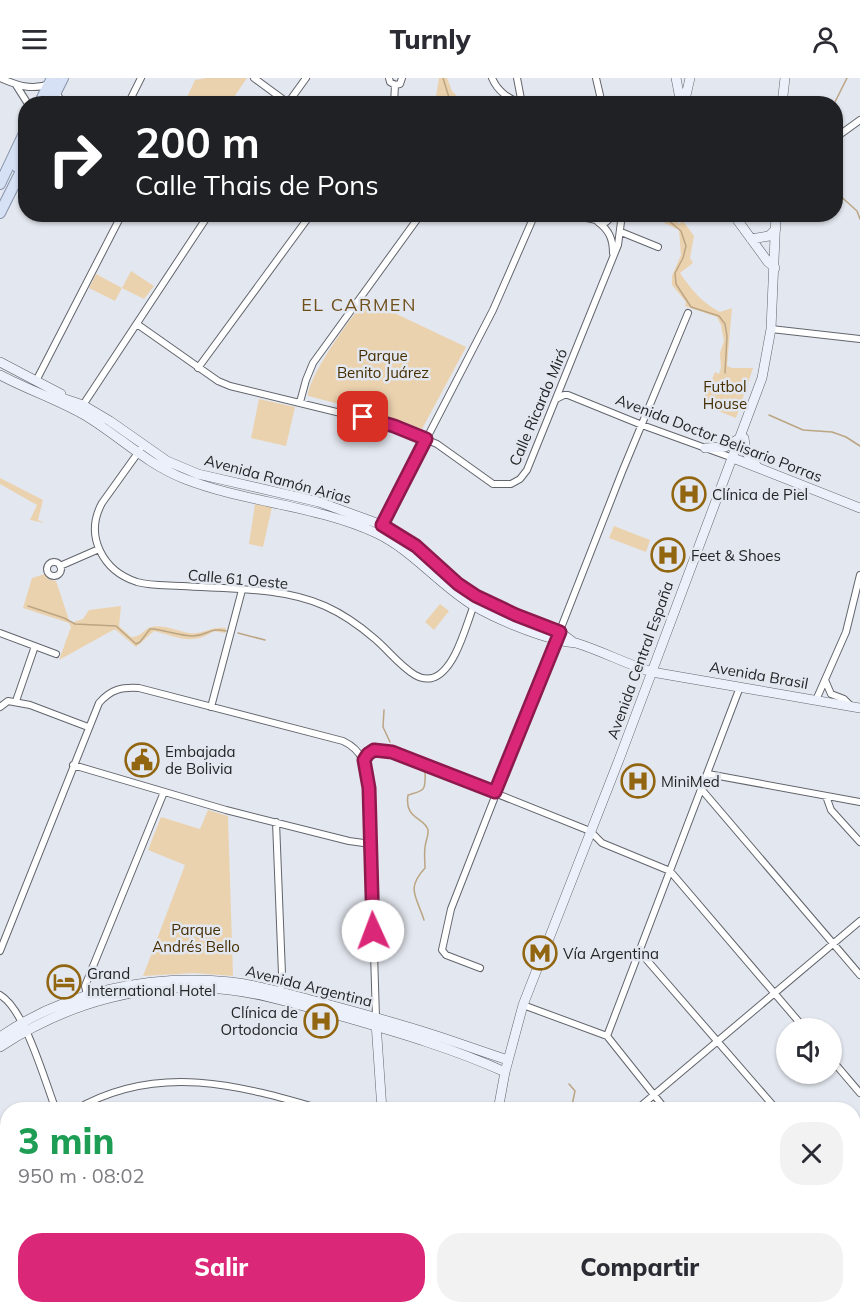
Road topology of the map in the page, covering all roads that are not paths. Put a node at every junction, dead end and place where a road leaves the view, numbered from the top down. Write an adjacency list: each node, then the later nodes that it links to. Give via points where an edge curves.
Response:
1 (0, 78): 14 (street)
2 (63, 78): 15 (main road)
3 (141, 78): 18 (street)
4 (254, 78): 19 (street)
5 (306, 78): 20 (street)
6 (389, 78): 16 (street)
7 (402, 78): 16 (street)
8 (492, 78): 22 (street)
9 (517, 78): 23 (street)
10 (596, 78): 24 (street)
11 (676, 78): 25 (main road)
12 (690, 78): 26 (main road)
13 (785, 78): 27 (main road)
14 (16, 85): 15 (street); 17 (street)
15 (52, 85)
16 (395, 85): 21 (street)
17 (23, 96)
18 (132, 96)
19 (278, 96)
20 (294, 96)
21 (394, 96)
22 (506, 96)
23 (520, 96)
24 (600, 96)
25 (680, 96)
26 (684, 96)
27 (783, 96)
28 (860, 120): 29 (street)
29 (843, 132)
30 (18, 151): 33 (main road, via 8,157)
31 (18, 154): 35 (main road)
32 (18, 156): 36 (main road)
33 (0, 172)
34 (18, 177): 37 (main road)
35 (0, 184)
36 (0, 199)
37 (0, 213)
38 (118, 222): 61 (street)
39 (204, 222): 54 (street)
40 (305, 222): 58 (street)
41 (415, 222): 66 (street, via 313,363)
42 (530, 222): 71 (street, via 493,310)
43 (598, 222): 51 (street, via 611,237)
44 (622, 222): 48 (street, Calle Ricardo Miró)
45 (739, 222): 49 (main road)
46 (776, 222): 47 (main road, Avenida Central España)
47 (776, 229): 49 (main road, via 769,236); 52 (main road, Avenida Central España)
48 (621, 232): 50 (street); 51 (street, Calle Ricardo Miró)
49 (751, 239): 52 (main road)
50 (658, 247)
51 (612, 257): 62 (street, Calle Ricardo Miró)
52 (775, 268): 55 (main road, Avenida Central España)
53 (688, 313): 69 (street)
54 (137, 324): 58 (street, Calle Ricardo Miró); 68 (street)
55 (771, 329): 56 (street); 70 (main road, Avenida Central España, via 762,378)
56 (860, 339)
57 (0, 362): 61 (main road)
58 (198, 368): 66 (street, Calle Ricardo Miró, via 230,386)
59 (0, 370): 67 (main road, Avenida Ramón Arias)
60 (0, 375): 67 (main road, Avenida Ramón Arias)
61 (36, 381): 67 (main road)
62 (563, 381): 64 (street); 65 (street, Calle Ricardo Miró)
63 (0, 382): 67 (main road, via 32,397)
64 (568, 395): 65 (street); 69 (street, Avenida Doctor Belisario Porras)
65 (556, 399): 72 (street, Calle Ricardo Miró, via 527,470 511,484 493,484)
66 (300, 402): 71 (street, Calle Ricardo Miró, via 394,426)
67 (70, 404): 68 (main road, Avenida Ramón Arias); 74 (main road, Avenida Ramón Arias)
68 (83, 405): 74 (main road, Avenida Ramón Arias)
69 (642, 425): 73 (street, Avenida Doctor Belisario Porras); 88 (street)
70 (743, 434): 73 (main road, via 725,447); 76 (main road, Avenida Central España); 77 (main road, via 746,453)
71 (426, 439): 72 (street, Calle Ricardo Miró); 75 (street)
72 (437, 444): 75 (street)
73 (705, 448): 76 (street, Avenida Doctor Belisario Porras)
74 (141, 449): 78 (main road, Avenida Ramón Arias); 82 (street, via 98,510)
75 (421, 449): 80 (street)
76 (733, 458): 77 (main road, Avenida Doctor Belisario Porras); 91 (main road, Avenida Central España)
77 (759, 469): 79 (main road, Avenida Doctor Belisario Porras)
78 (255, 493): 80 (main road, Avenida Ramón Arias, via 339,508); 81 (main road, Avenida Ramón Arias)
79 (860, 508)
80 (382, 525): 81 (main road, via 378,530); 88 (main road, Avenida Ramón Arias, via 416,546 476,596)
81 (368, 530): 86 (main road, Avenida Ramón Arias, via 413,556)
82 (99, 549): 83 (street); 85 (street, Calle 61 Oeste, via 112,570 138,582)
83 (60, 566)
84 (860, 575): 92 (street, via 846,632)
85 (242, 590): 86 (street, Calle 61 Oeste, via 296,597 334,610 362,628 417,677 426,679 441,674 452,662); 97 (street)
86 (474, 605): 88 (main road, Avenida Ramón Arias, via 491,615)
87 (0, 633): 89 (street)
88 (559, 636): 91 (main road, Avenida Ramón Arias); 105 (street)
89 (35, 646): 90 (street); 95 (street)
90 (56, 654)
91 (652, 672): 93 (main road, Avenida Brasil); 109 (main road, Avenida Central España)
92 (825, 680): 94 (street); 98 (street, via 831,694)
93 (740, 687): 94 (main road, Avenida Brasil); 102 (street)
94 (816, 700): 98 (main road, Avenida Brasil)
95 (15, 701): 96 (street); 99 (street)
96 (0, 707)
97 (211, 707): 99 (street, via 139,688 122,688 106,694 99,702); 100 (street, via 343,741)
98 (856, 707)
99 (88, 727): 101 (street)
100 (364, 760): 105 (street, via 374,750 384,750); 111 (street)
101 (73, 765): 104 (street); 115 (street)
102 (708, 774): 103 (street); 106 (street)
103 (702, 790): 112 (street); 114 (street)
104 (164, 792): 108 (street); 122 (street, via 85,986)
105 (495, 792): 109 (street); 117 (street, via 451,909 442,947 446,955)
106 (826, 796): 107 (street); 110 (street, via 831,810)
107 (860, 802)
108 (276, 822): 111 (street); 121 (street, via 282,974)
109 (590, 831): 112 (street, via 602,843); 123 (main road, Avenida Central España)
110 (860, 842)
111 (371, 844): 125 (street)
112 (670, 871): 116 (street); 119 (street)
113 (860, 921): 114 (street)
114 (834, 943): 118 (street); 119 (street)
115 (0, 951)
116 (639, 951): 127 (street); 129 (street)
117 (480, 968)
118 (860, 975)
119 (774, 993): 124 (street); 129 (street)
120 (0, 994): 126 (street, via 8,999)
121 (279, 996): 122 (main road, Avenida Argentina, via 187,987); 125 (main road, Avenida Argentina)
122 (84, 999): 126 (main road, Avenida Argentina)
123 (524, 1005): 127 (street); 132 (main road, Avenida Central España)
124 (796, 1018)
125 (376, 1022): 131 (main road, Avenida Argentina); 140 (main road)
126 (24, 1027): 128 (main road, Avenida Argentina); 130 (main road, Avenida Argentina); 137 (street)
127 (607, 1036): 136 (street)
128 (0, 1037)
129 (718, 1041): 136 (street); 144 (street)
130 (0, 1047)
131 (487, 1059): 132 (main road, Avenida Argentina); 133 (main road, Avenida Argentina)
132 (508, 1060): 133 (main road, Avenida Central España)
133 (505, 1072): 141 (main road, Avenida Central España)
134 (842, 1072): 135 (street)
135 (860, 1093)
136 (653, 1095): 142 (street); 143 (street)
137 (53, 1102)
138 (92, 1102): 139 (street, via 127,1089 185,1081 236,1086)
139 (295, 1102)
140 (381, 1102)
141 (499, 1102)
142 (645, 1102)
143 (659, 1102)
144 (770, 1102)

